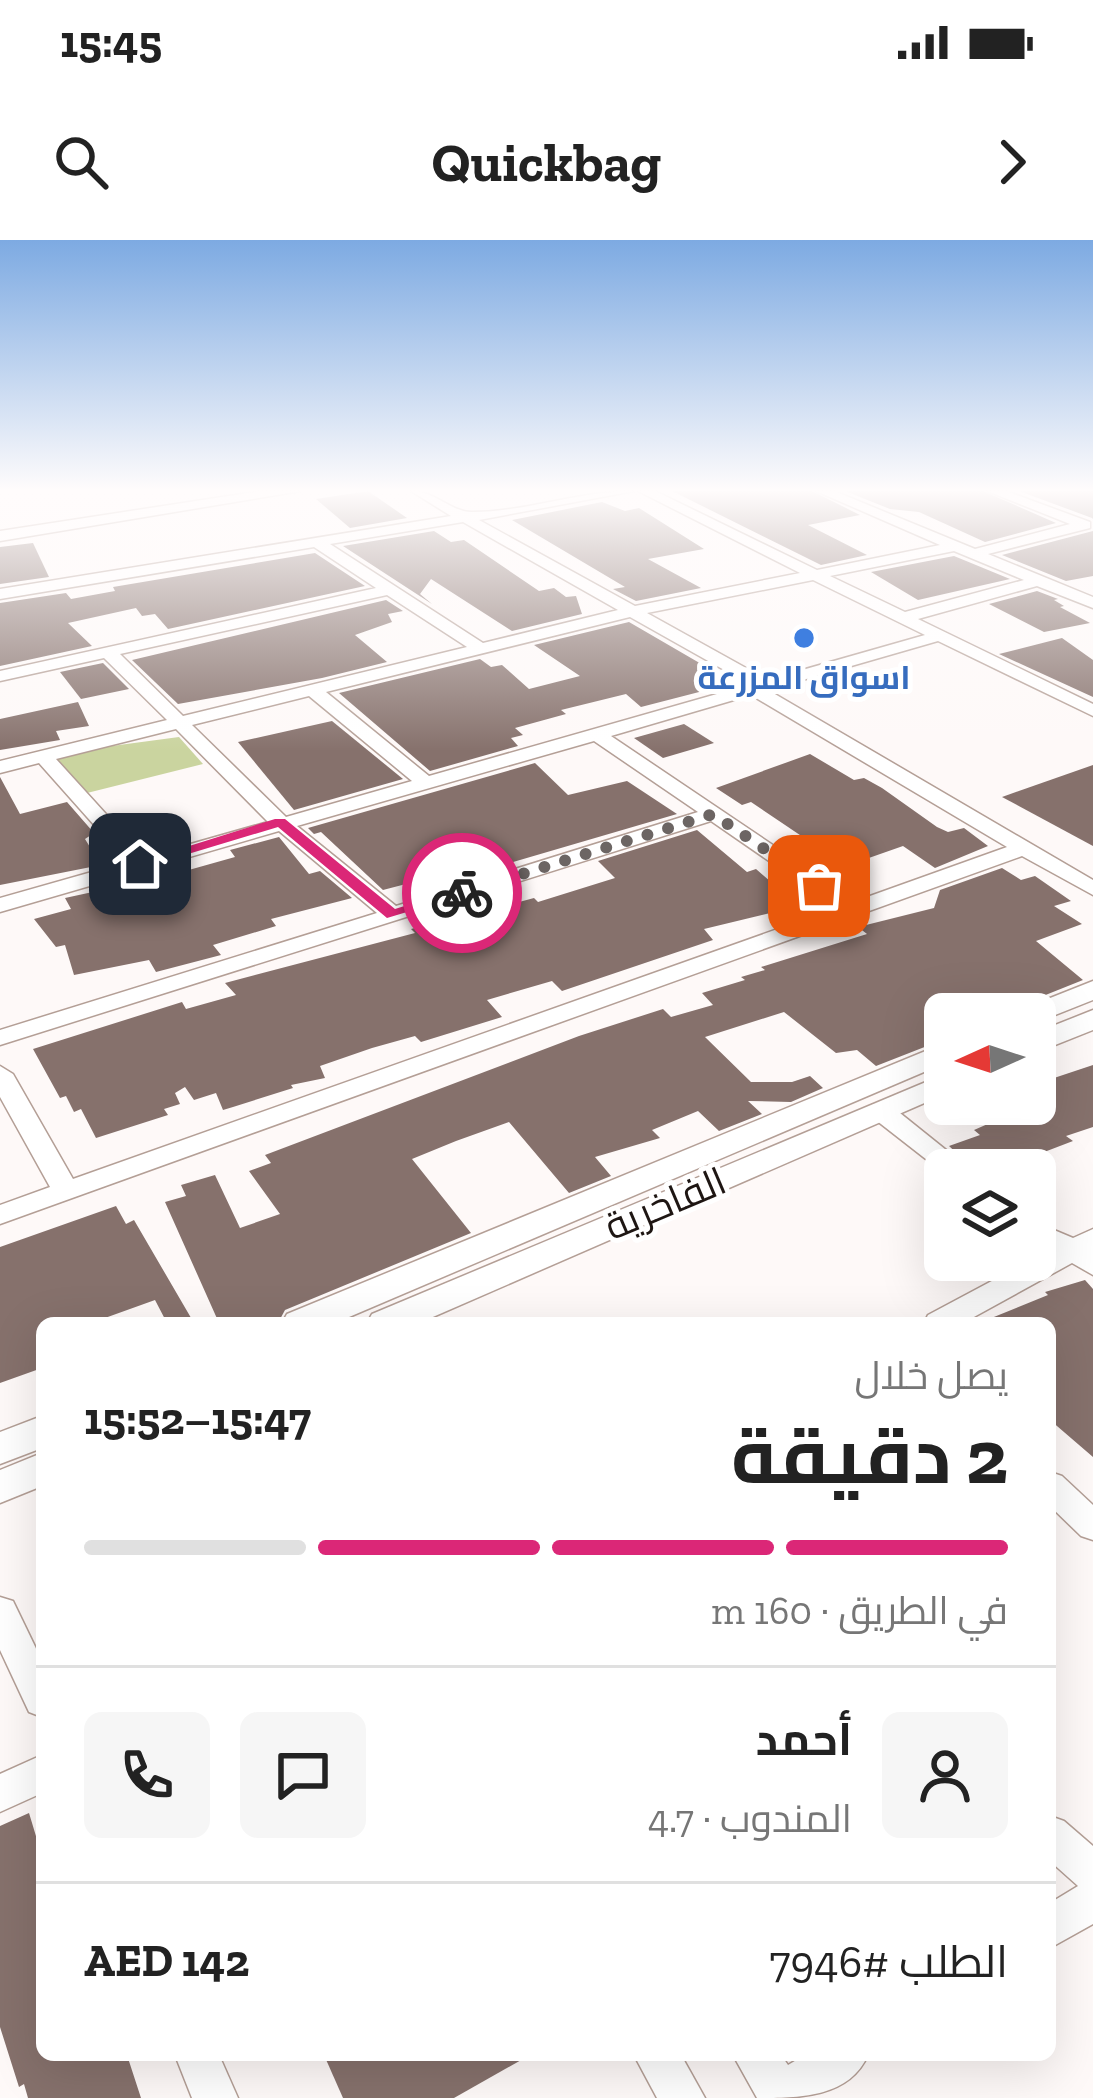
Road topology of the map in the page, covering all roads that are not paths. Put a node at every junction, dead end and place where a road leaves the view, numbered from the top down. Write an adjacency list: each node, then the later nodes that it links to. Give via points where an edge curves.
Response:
1 (99, 578): 9 (street)
2 (370, 578): 8 (street)
3 (569, 578): 11 (street)
4 (806, 578): 11 (street)
5 (826, 578): 12 (street)
6 (1034, 578): 7 (street)
7 (1040, 580): 10 (street); 12 (street)
8 (389, 590): 14 (street); 15 (street)
9 (0, 594)
10 (1093, 603)
11 (630, 611): 14 (street); 18 (street, via 749,677)
12 (906, 617): 13 (street)
13 (942, 635): 18 (street); 19 (street)
14 (482, 649): 17 (street)
15 (108, 652): 16 (street); 20 (street)
16 (0, 676)
17 (312, 691): 20 (street); 24 (street)
18 (756, 691): 21 (street); 27 (street)
19 (1089, 706)
20 (179, 722): 22 (street); 26 (street)
21 (598, 735): 24 (street); 25 (street)
22 (43, 757): 23 (street); 28 (street)
23 (0, 767)
24 (426, 783): 26 (street)
25 (713, 814): 31 (street); 32 (street)
26 (280, 822): 28 (street); 32 (street)
27 (1024, 848): 29 (street); 31 (street)
28 (140, 864): 30 (street)
29 (1093, 890)
30 (0, 904)
31 (855, 910): 43 (street)
32 (393, 915): 37 (street)
33 (1093, 990): 34 (street)
34 (1056, 1005)
35 (1093, 1019): 36 (street)
36 (1056, 1035)
37 (0, 1038)
38 (924, 1061): 47 (street)
39 (0, 1074): 43 (street)
40 (924, 1092): 41 (street, الفاخرية)
41 (881, 1111): 42 (street); 48 (street, الفاخرية)
42 (930, 1149)
43 (66, 1191): 44 (street)
44 (0, 1215)
45 (1056, 1239): 46 (street)
46 (1087, 1251): 49 (street)
47 (314, 1317)
48 (399, 1317)
49 (951, 1317)
50 (36, 1434): 51 (street)
51 (0, 1449)
52 (36, 1472): 53 (street)
53 (0, 1487)
54 (1056, 1491): 55 (street)
55 (1093, 1526)
56 (0, 1612): 57 (street)
57 (36, 1687)
58 (36, 1776): 59 (street)
59 (0, 1794)
60 (1056, 1840): 61 (street)
61 (1093, 1873)
62 (1093, 1900): 63 (street)
63 (1056, 1923)
64 (200, 2061): 69 (street)
65 (660, 2061): 70 (street)
66 (758, 2061): 68 (street)
67 (837, 2061): 68 (street)
68 (782, 2097)
69 (215, 2098)
70 (682, 2098)

